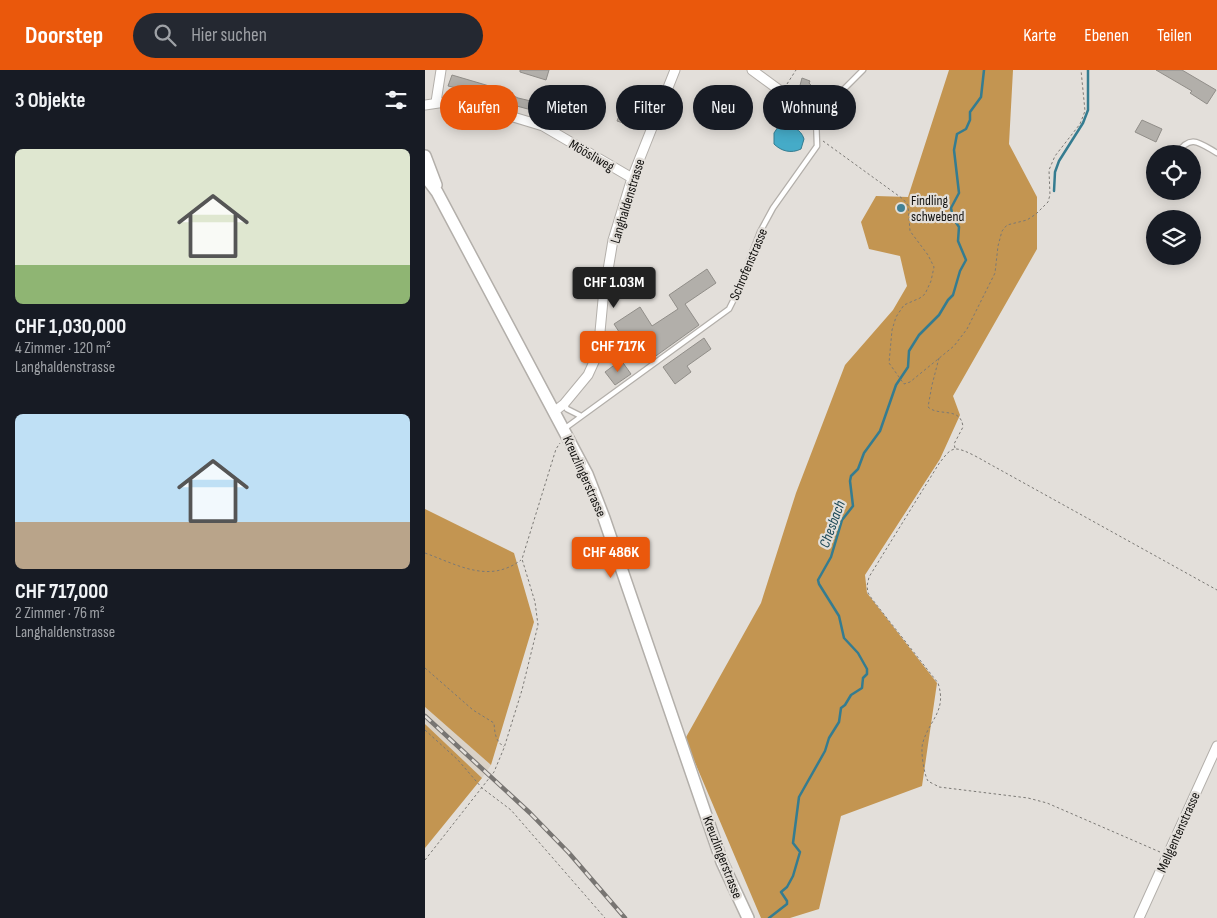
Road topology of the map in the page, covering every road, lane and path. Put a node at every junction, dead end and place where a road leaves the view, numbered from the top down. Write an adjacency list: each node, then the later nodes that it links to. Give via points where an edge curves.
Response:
1 (441, 70): 10 (street)
2 (675, 70): 18 (street, Langhaldenstrasse)
3 (752, 70): 7 (street)
4 (796, 70): 8 (path)
5 (863, 70): 9 (lane)
6 (1081, 70): 20 (path, via 1085,111 1080,124 1055,156 1049,170 1048,202 1027,220 1007,225 1002,231 995,273 967,329)
7 (772, 85)
8 (786, 85)
9 (848, 85)
10 (436, 102): 11 (street, Möösliweg); 18 (street, Möösliweg, via 467,103 543,126)
11 (425, 105)
12 (817, 130): 13 (lane)
13 (818, 139): 20 (path, via 903,199 908,205 910,231 932,261 933,275 929,288 920,298 904,305 896,317 889,363 904,384); 23 (lane, Schrofenstrasse, via 817,146 760,232 729,309)
14 (1184, 145): 15 (lane, via 1191,141 1199,143)
15 (1217, 154)
16 (425, 156): 19 (street)
17 (425, 176): 19 (street)
18 (633, 178): 21 (street, Langhaldenstrasse, via 613,240 598,353 588,375)
19 (437, 192): 22 (street, Kreuzlingerstrasse)
20 (940, 358): 25 (path, via 928,408 951,412 960,418 963,427 954,444)
21 (564, 404): 22 (street, Langhaldenstrasse); 23 (lane)
22 (555, 412): 24 (street, Kreuzlingerstrasse)
23 (581, 416): 24 (lane, Schrofenstrasse)
24 (566, 433): 27 (path, via 556,449); 37 (street, Kreuzlingerstrasse, via 604,518 723,862)
25 (955, 449): 28 (path, via 995,467); 34 (path, via 940,462 880,558 867,586 872,599 938,683 941,692 941,706 922,743 924,772 929,781 939,787 1047,803)
26 (425, 553): 27 (path, via 485,573 498,572)
27 (522, 559): 32 (path, via 535,602 538,625)
28 (1217, 590)
29 (425, 668): 32 (path, via 473,710 494,723 495,736)
30 (425, 730): 33 (path, via 458,760)
31 (1217, 746): 34 (street, Mellgentenstrasse)
32 (504, 748): 33 (path, via 497,768)
33 (482, 788): 35 (path); 36 (path, via 511,810)
34 (1168, 855): 38 (street, Mellgentenstrasse)
35 (425, 860)
36 (605, 918)
37 (748, 918)
38 (1139, 918)

